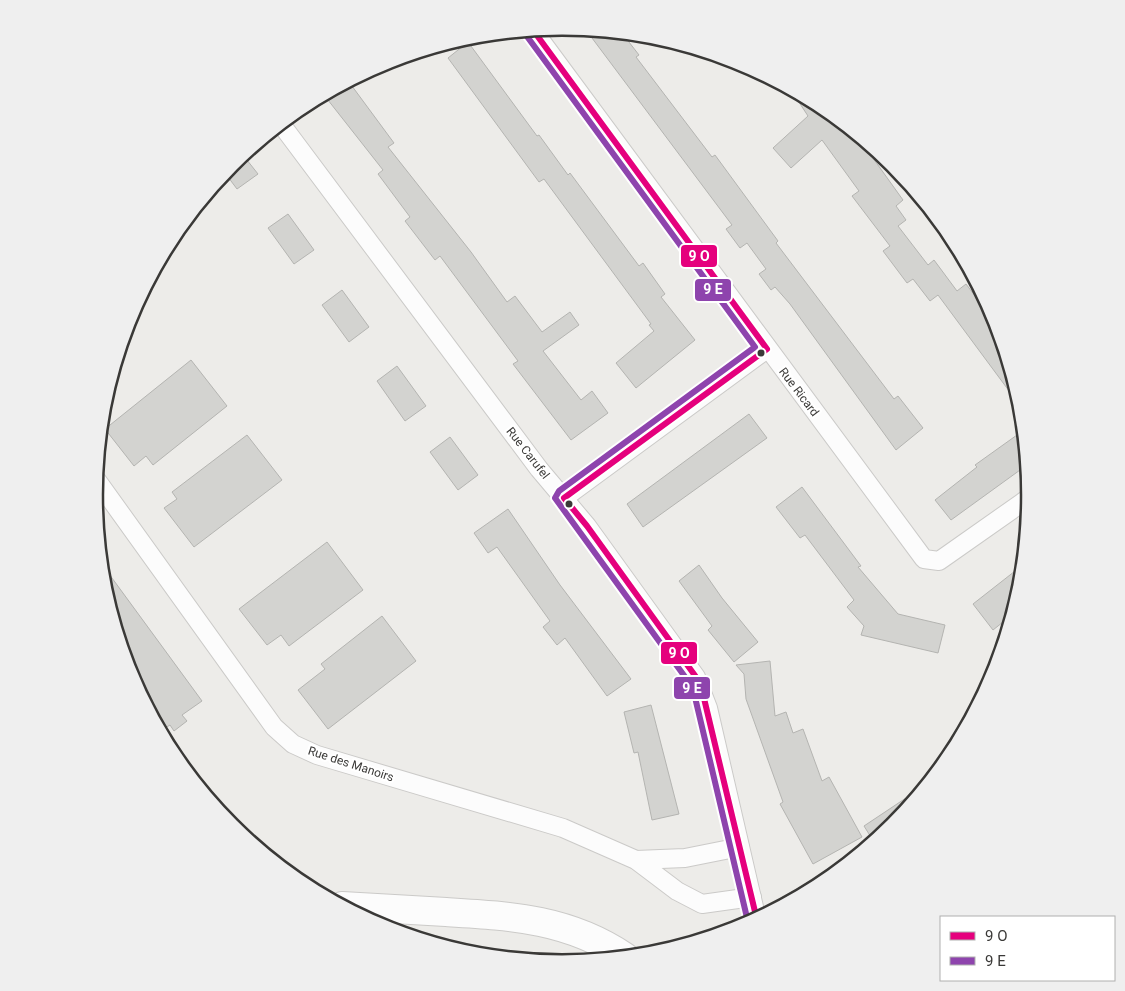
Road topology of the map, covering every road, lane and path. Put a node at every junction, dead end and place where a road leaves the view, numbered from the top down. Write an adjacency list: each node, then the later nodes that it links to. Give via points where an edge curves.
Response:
1 (538, 37): 3 (street, Rue Ricard)
2 (285, 130): 5 (street, Rue Carufel)
3 (767, 349): 5 (street); 6 (street, Rue Ricard, via 924,559 939,561)
4 (103, 489): 8 (street, Rue des Manoirs, via 274,727 293,744 563,828)
5 (564, 498): 7 (street, Rue Carufel, via 696,677 708,708)
6 (1022, 503)
7 (740, 847): 8 (street, Rue des Manoirs, via 685,858); 9 (street, Rue Carufel)
8 (636, 860): 9 (street, Rue des Manoirs, via 677,891 702,904)
9 (752, 897): 11 (street, Rue Carufel)
10 (359, 907): 12 (highway, via 527,918 559,926)
11 (755, 912)
12 (616, 952)

